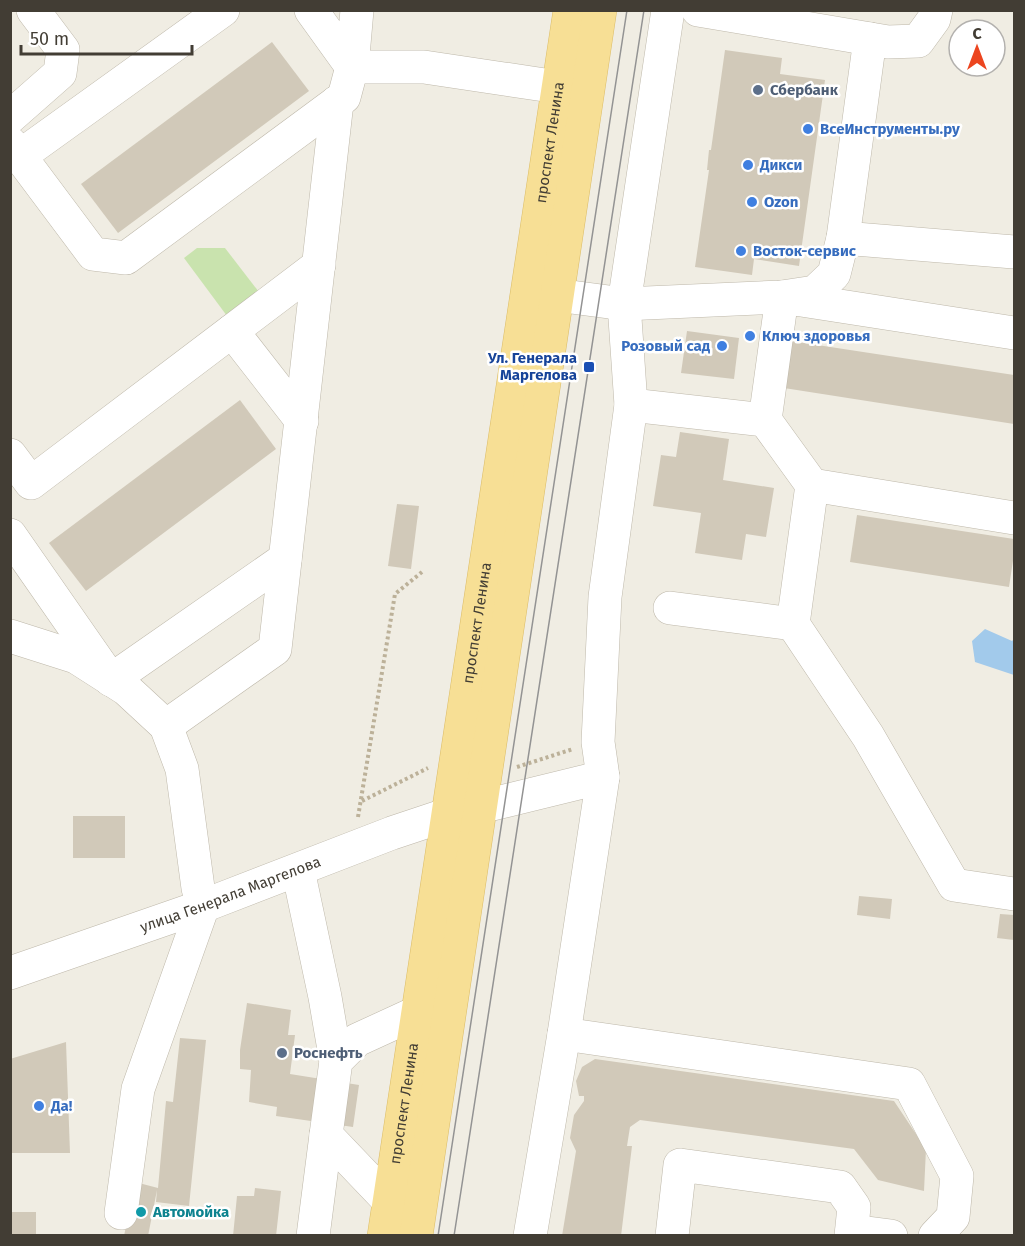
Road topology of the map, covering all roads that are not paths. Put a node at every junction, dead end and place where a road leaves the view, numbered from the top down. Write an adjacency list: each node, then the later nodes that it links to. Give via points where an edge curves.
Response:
1 (33, 10): 14 (street, via 63,50 60,73)
2 (223, 10): 15 (street)
3 (311, 10): 11 (street)
4 (357, 10): 11 (street)
5 (570, 10): 12 (main road, проспект Ленина)
6 (600, 10): 19 (main road, проспект Ленина)
7 (668, 10): 21 (street)
8 (698, 10): 10 (street)
9 (936, 10): 10 (street, via 918,41)
10 (870, 39): 16 (street)
11 (352, 67): 12 (street, via 424,67); 13 (street, via 344,97)
12 (558, 87): 19 (main road, проспект Ленина)
13 (337, 102): 15 (street, via 126,258 93,254); 18 (street)
14 (10, 117)
15 (15, 150)
16 (843, 238): 17 (street); 20 (street, via 834,274 815,292)
17 (1014, 252)
18 (319, 265): 22 (street); 26 (street)
19 (542, 292): 21 (street); 39 (main road, проспект Ленина); 40 (main road, проспект Ленина)
20 (782, 297): 21 (street); 23 (street); 25 (street)
21 (624, 304): 24 (street)
22 (232, 331): 26 (street); 27 (street)
23 (1014, 333)
24 (631, 405): 25 (street); 38 (street, via 605,597 598,742)
25 (765, 420): 28 (street)
26 (302, 422): 31 (street)
27 (15, 471)
28 (812, 485): 29 (street); 34 (street)
29 (1014, 518)
30 (10, 535): 32 (street)
31 (285, 559): 36 (street); 37 (street, via 275,649)
32 (21, 566): 36 (street)
33 (670, 608): 34 (street)
34 (793, 624): 42 (street, via 868,736 954,885)
35 (10, 636): 36 (street, via 76,657)
36 (111, 680): 37 (street)
37 (166, 726): 43 (street, via 182,769)
38 (603, 777): 39 (street); 46 (street)
39 (480, 807): 40 (main road); 54 (main road, проспект Ленина)
40 (448, 814): 41 (street, улица Генерала Маргелова); 45 (main road, проспект Ленина)
41 (298, 870): 43 (street, улица Генерала Маргелова); 47 (street)
42 (1014, 894)
43 (203, 906): 44 (street, улица Генерала Маргелова); 50 (street, via 138,1089)
44 (10, 973)
45 (418, 1012): 47 (street, via 357,1040); 49 (main road, проспект Ленина)
46 (564, 1034): 55 (street); 58 (street, via 909,1084 957,1176 953,1217)
47 (336, 1061): 48 (street)
48 (326, 1135): 49 (street); 52 (street)
49 (389, 1201): 53 (main road, проспект Ленина)
50 (121, 1213)
51 (851, 1233): 56 (street, via 854,1207 840,1187 680,1166); 57 (street)
52 (313, 1236)
53 (384, 1236)
54 (416, 1236)
55 (530, 1236)
56 (672, 1236)
57 (891, 1236)
58 (935, 1236)

